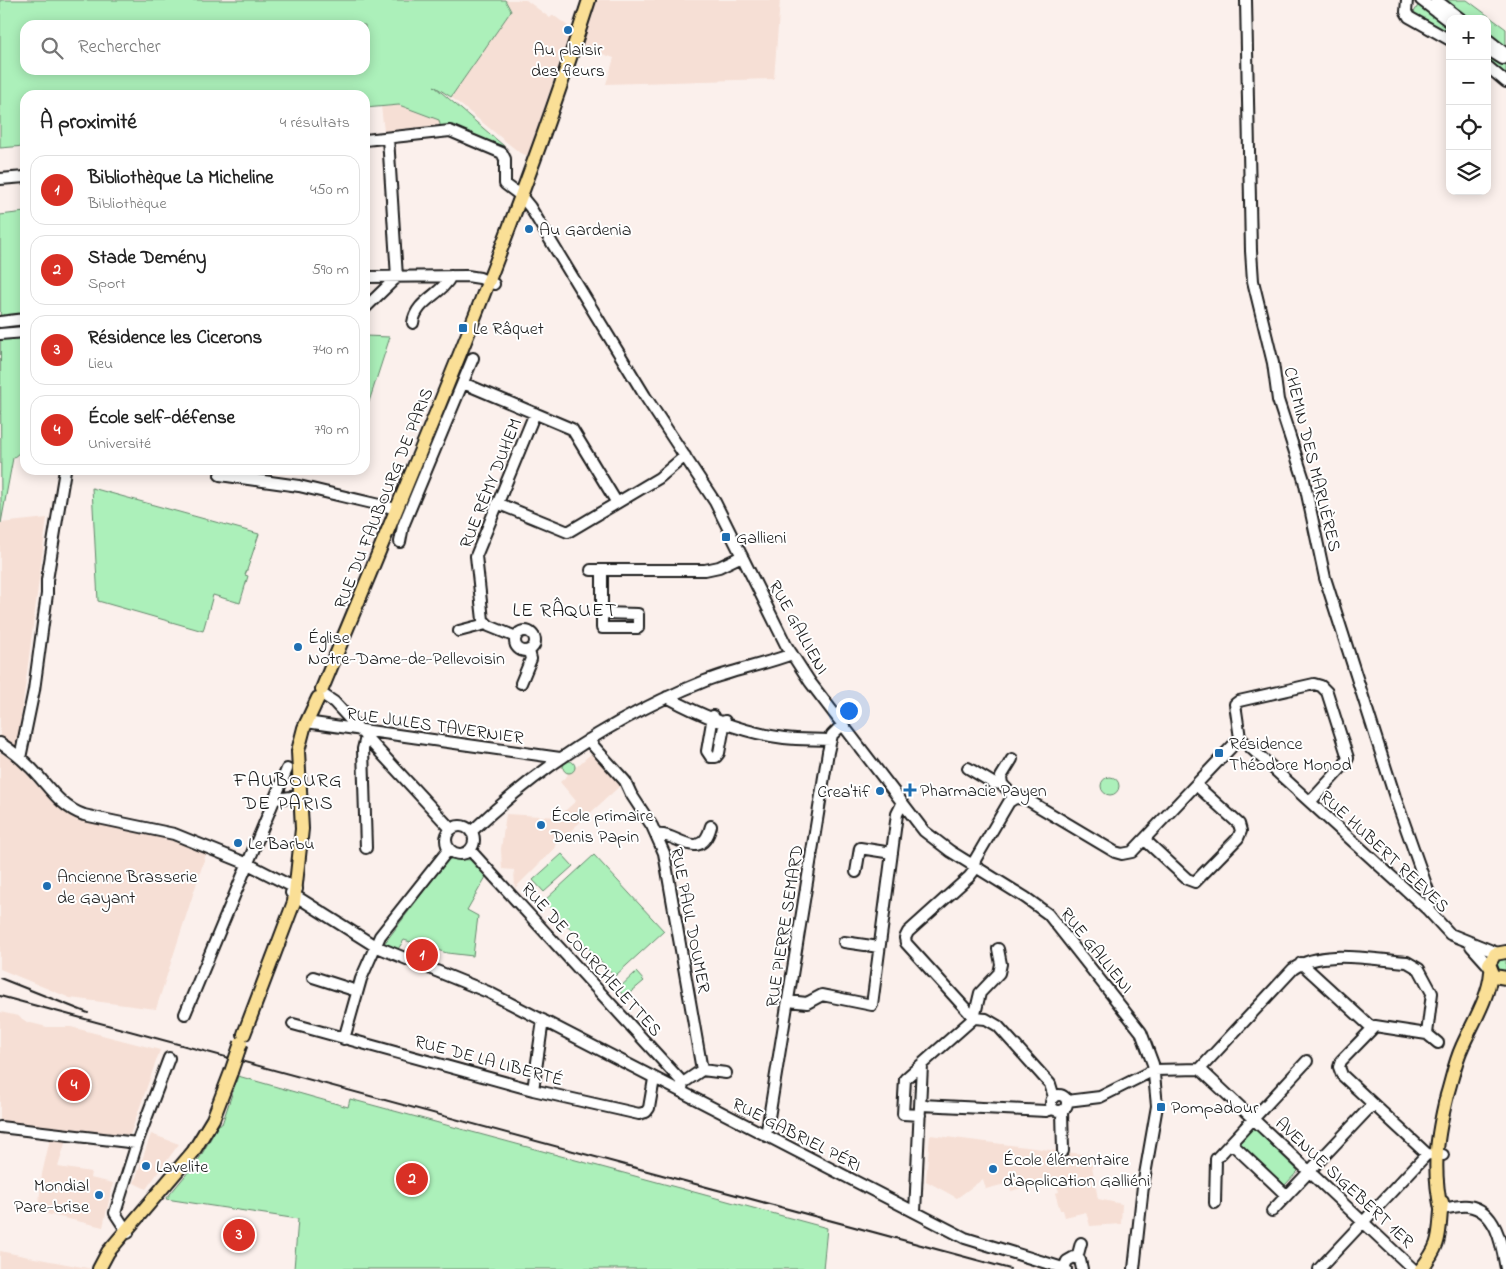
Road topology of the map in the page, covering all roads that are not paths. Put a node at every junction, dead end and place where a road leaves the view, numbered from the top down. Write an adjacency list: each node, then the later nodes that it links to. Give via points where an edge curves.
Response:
1 (589, 0): 20 (main road, RUE DU FAUBOURG DE PARIS, via 531,168)
2 (594, 0): 20 (main road, via 564,95)
3 (1246, 0): 87 (street, CHEMIN DES MARLIÈRES, via 1251,251 1255,289 1280,407 1304,480 1325,578 1430,896)
4 (1407, 0): 9 (street, via 1409,17)
5 (1421, 0): 8 (street)
6 (1436, 0): 7 (street)
7 (1455, 15)
8 (1446, 19)
9 (1446, 38)
10 (1491, 42): 12 (street)
11 (1491, 52): 13 (street)
12 (1506, 54)
13 (1506, 61)
14 (1491, 69): 15 (street)
15 (1506, 82)
16 (388, 138): 17 (street); 20 (street, RUE GALLIENI, via 447,131 460,134 502,154 506,184); 23 (street)
17 (370, 140)
18 (20, 177): 19 (street)
19 (0, 179)
20 (524, 199): 24 (main road, RUE DU FAUBOURG DE PARIS); 34 (street, RUE GALLIENI)
21 (451, 276): 23 (street); 24 (street, via 474,276); 28 (street, via 418,308)
22 (370, 277): 23 (street)
23 (397, 277): 25 (street)
24 (491, 283): 39 (main road, RUE DU FAUBOURG DE PARIS)
25 (370, 303)
26 (20, 320): 27 (street)
27 (0, 322)
28 (413, 323)
29 (20, 332): 30 (street)
30 (0, 334)
31 (473, 358): 32 (street, RUE DU FAUBOURG DE PARIS)
32 (463, 382): 33 (street); 40 (street, RUE DU FAUBOURG DE PARIS, via 403,526)
33 (535, 413): 37 (street, RUE RÉMY DUHEM); 38 (street, via 572,429)
34 (685, 456): 38 (street, via 659,478); 41 (street, RUE GALLIENI, via 715,502)
35 (64, 475): 62 (street, via 34,690)
36 (220, 475): 39 (street, via 299,486)
37 (497, 503): 38 (street, via 568,532); 45 (street, RUE RÉMY DUHEM, via 476,560 482,618)
38 (617, 503)
39 (397, 509): 51 (main road, RUE DU FAUBOURG DE PARIS)
40 (400, 542)
41 (742, 556): 43 (street, via 705,570); 49 (street, RUE GALLIENI)
42 (591, 570): 43 (street)
43 (602, 570): 44 (street)
44 (602, 613)
45 (486, 624): 46 (street); 47 (street)
46 (459, 630)
47 (516, 637): 48 (street, via 518,648); 48 (street, via 523,631 533,634 536,644)
48 (529, 651): 50 (street, via 531,659)
49 (792, 654): 52 (street, via 720,676); 56 (street, RUE GALLIENI)
50 (521, 683)
51 (322, 695): 55 (main road, RUE DU FAUBOURG DE PARIS); 57 (street, via 333,701)
52 (667, 697): 53 (street); 59 (street)
53 (713, 716): 54 (street); 54 (street, via 707,751 711,756 719,753)
54 (724, 721): 60 (street, via 778,737)
55 (306, 722): 57 (street, RUE JULES TAVERNIER); 69 (main road, RUE DU FAUBOURG DE PARIS, via 297,755)
56 (842, 725): 60 (street, RUE PIERRE SEMARD); 73 (street, RUE GALLIENI)
57 (363, 734): 63 (street, RUE JULES TAVERNIER); 75 (street); 79 (street)
58 (1240, 738): 68 (street); 72 (street, RUE HUBERT REEVES); 72 (street, via 1235,704 1314,684 1326,690 1348,758)
59 (588, 740): 63 (street); 77 (street, RUE PAUL DOUMER, via 622,777)
60 (831, 740): 99 (street, RUE PIERRE SEMARD)
61 (0, 743): 62 (street, RUE GABRIEL PÉRI)
62 (20, 758): 83 (street, RUE GABRIEL PÉRI, via 58,799 74,811 170,832)
63 (560, 758): 76 (street)
64 (1012, 759): 67 (street, via 1001,777)
65 (968, 768): 67 (street, via 993,783)
66 (287, 769): 71 (street)
67 (1002, 784): 70 (street)
68 (1196, 785): 78 (street); 78 (street, via 1240,828 1240,835 1225,852 1198,880 1191,881)
69 (300, 796): 71 (street); 86 (main road, RUE DU FAUBOURG DE PARIS, via 302,830)
70 (1015, 798): 78 (street, via 1026,799 1115,852 1127,854); 84 (street)
71 (275, 799): 83 (street)
72 (1310, 802): 87 (street, RUE HUBERT REEVES)
73 (902, 804): 82 (street, via 897,814); 84 (street, RUE GALLIENI, via 930,837)
74 (711, 826): 77 (street, via 706,838 696,844)
75 (451, 829): 76 (street, via 462,826); 80 (street, via 446,839)
76 (471, 832): 81 (street, via 474,842)
77 (657, 835): 113 (street, RUE PAUL DOUMER, via 666,860)
78 (1145, 840)
79 (366, 848)
80 (449, 849): 81 (street, via 459,854); 90 (street)
81 (470, 850): 118 (street, RUE DE COURCHELETTES)
82 (892, 853): 85 (street, via 860,848); 91 (street)
83 (248, 864): 86 (street, RUE GABRIEL PÉRI); 100 (street)
84 (974, 867): 102 (street, via 969,877 905,938 906,943); 114 (street, RUE GALLIENI, via 1033,902 1056,922 1137,1026)
85 (856, 872)
86 (294, 891): 90 (street, RUE GABRIEL PÉRI); 141 (main road, RUE DU FAUBOURG DE PARIS, bridge, via 213,1119 196,1147)
87 (1428, 910): 88 (street, RUE HUBERT REEVES, via 1445,931)
88 (1457, 937): 93 (street, RUE HUBERT REEVES); 95 (street, RUE HUBERT REEVES, via 1470,946)
89 (844, 942): 91 (street)
90 (375, 946): 98 (street); 103 (street, RUE GABRIEL PÉRI, via 480,989)
91 (879, 947): 99 (street, via 872,1005 822,995 807,1003)
92 (998, 949): 102 (street, via 999,973 980,993)
93 (1504, 952): 95 (main road, via 1491,958)
94 (1301, 963): 105 (street); 106 (street, via 1328,957 1414,964 1422,971 1433,996); 112 (street)
95 (1490, 969): 97 (main road, via 1499,978); 101 (main road, via 1490,982)
96 (313, 977): 98 (street)
97 (1506, 978): 101 (main road)
98 (357, 991): 107 (street)
99 (788, 1001): 129 (street, RUE PIERRE SEMARD)
100 (185, 1014)
101 (1477, 1014): 133 (main road, via 1456,1060)
102 (974, 1018): 111 (street); 121 (street, via 986,1019 998,1026 1050,1084)
103 (543, 1020): 116 (street, RUE GABRIEL PÉRI); 120 (street)
104 (293, 1024): 107 (street, RUE DE LA LIBERTÉ)
105 (1372, 1028): 106 (street, via 1382,1026); 124 (street, via 1339,1067 1342,1075)
106 (1427, 1034): 108 (street)
107 (344, 1039): 120 (street, RUE DE LA LIBERTÉ)
108 (1438, 1043)
109 (169, 1058): 130 (street)
110 (1307, 1061): 127 (street)
111 (922, 1065): 123 (street); 126 (street, via 905,1080 903,1114)
112 (1200, 1069): 114 (street); 127 (street, AVENUE SIGEBERT 1ER)
113 (702, 1070): 115 (street); 118 (street)
114 (1154, 1070): 117 (street); 119 (street, RUE GALLIENI)
115 (726, 1073)
116 (654, 1079): 118 (street, RUE GABRIEL PÉRI); 120 (street, RUE DE LA LIBERTÉ, via 648,1108 641,1114)
117 (1135, 1080): 119 (street, via 1148,1082); 122 (street, via 1100,1098)
118 (682, 1088): 129 (street, RUE GABRIEL PÉRI)
119 (1157, 1089): 148 (street, RUE GALLIENI)
120 (533, 1090)
121 (1054, 1097): 122 (street, via 1063,1096); 125 (street, via 1051,1102)
122 (1067, 1101): 125 (street, via 1066,1107)
123 (921, 1104): 125 (street); 126 (street)
124 (1373, 1104): 133 (street); 134 (street)
125 (1058, 1110): 132 (street)
126 (920, 1115): 139 (street)
127 (1254, 1118): 131 (street); 134 (street, AVENUE SIGEBERT 1ER)
128 (0, 1127): 130 (street)
129 (766, 1136): 139 (street, RUE GABRIEL PÉRI)
130 (137, 1143): 141 (street, via 115,1213)
131 (1231, 1143): 135 (street); 136 (street, via 1215,1162)
132 (1063, 1151)
133 (1435, 1155): 137 (main road); 140 (street)
134 (1310, 1170): 135 (street); 140 (street, AVENUE SIGEBERT 1ER)
135 (1286, 1195): 138 (street)
136 (1215, 1203)
137 (1441, 1209): 151 (main road, via 1437,1244); 152 (street, via 1467,1206 1483,1213 1498,1233)
138 (1272, 1211)
139 (915, 1212): 146 (street, RUE GABRIEL PÉRI, via 977,1243)
140 (1363, 1222): 149 (street); 150 (street, AVENUE SIGEBERT 1ER)
141 (129, 1230): 144 (main road, via 108,1252); 145 (main road)
142 (1081, 1243): 143 (street)
143 (1077, 1258): 146 (street, RUE GABRIEL PÉRI, via 1070,1259); 147 (street)
144 (99, 1269)
145 (104, 1269)
146 (1065, 1269)
147 (1082, 1269)
148 (1134, 1269)
149 (1319, 1269)
150 (1413, 1269)
151 (1421, 1269)
152 (1506, 1269)

